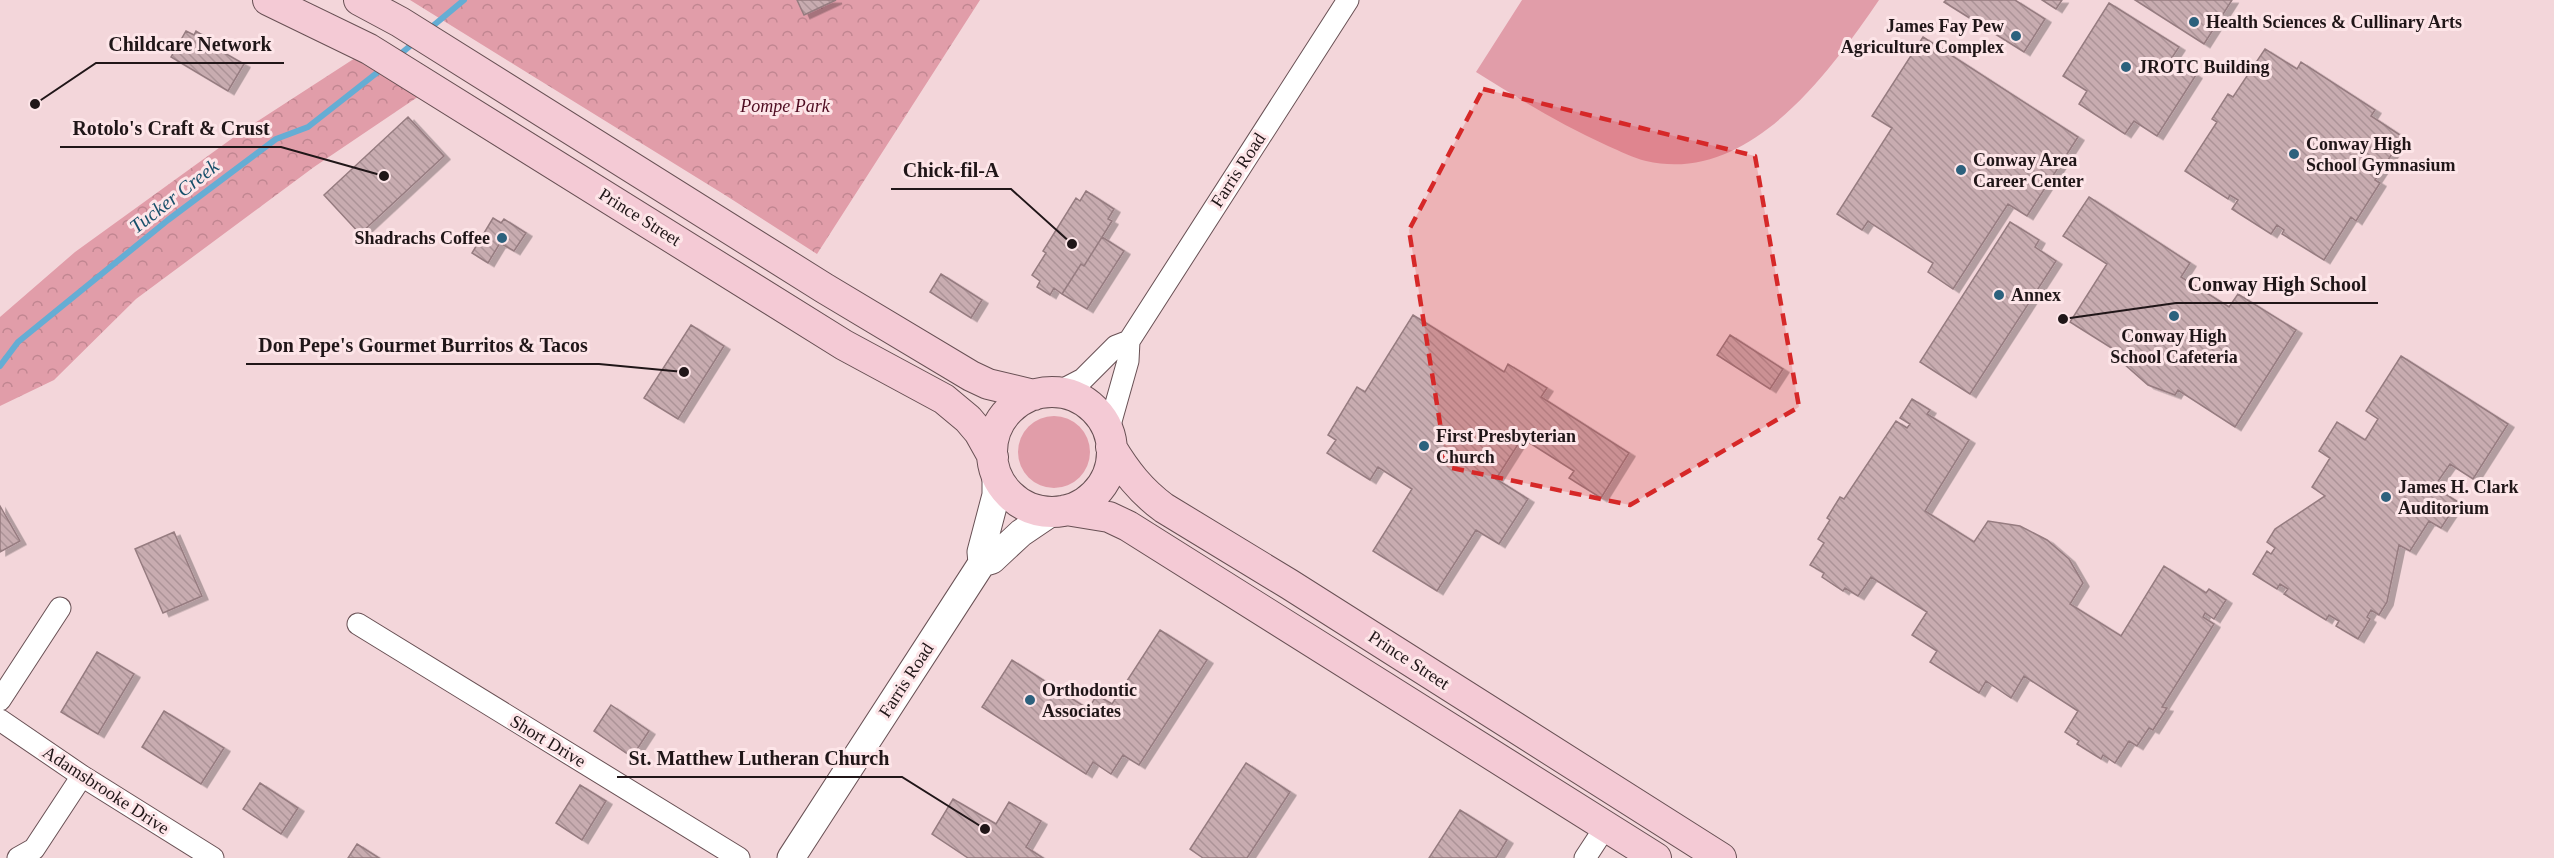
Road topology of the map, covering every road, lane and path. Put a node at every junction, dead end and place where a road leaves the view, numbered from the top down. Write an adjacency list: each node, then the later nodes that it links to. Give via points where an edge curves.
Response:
1 (268, 0): 7 (main road, Prince Street, via 369,49 844,345 944,399 979,432)
2 (359, 0): 5 (main road, Prince Street, via 971,376 988,384)
3 (1348, 0): 4 (street, Farris Road)
4 (1130, 341): 5 (street, Farris Road, via 1116,346 1083,379); 6 (street, Farris Road)
5 (1045, 394): 6 (main road, via 1073,396 1091,407); 7 (main road, via 1018,403 1001,419 993,441)
6 (1110, 440): 8 (main road, via 1111,462 1103,484 1086,501); 15 (main road, Prince Street, via 1132,480 1164,508)
7 (994, 465): 8 (main road, via 1001,484 1016,500 1035,509); 9 (street, Farris Road, via 996,495 981,552)
8 (1059, 511): 9 (street, Farris Road, via 1021,533 992,560); 12 (main road, Prince Street, via 1109,517 1128,526)
9 (982, 563): 21 (street, Farris Road)
10 (60, 608): 13 (street)
11 (358, 624): 20 (street, Short Drive)
12 (1298, 633): 15 (main road, via 1324,631 1463,717 1477,723); 17 (main road, Prince Street)
13 (0, 700)
14 (0, 720): 16 (street, Adamsbrooke Drive)
15 (1508, 724): 25 (main road, Prince Street)
16 (82, 776): 18 (street, via 33,849); 19 (street, Adamsbrooke Drive)
17 (1606, 826): 22 (street); 23 (main road, Prince Street); 24 (main road, via 1636,826)
18 (18, 858)
19 (213, 858)
20 (739, 858)
21 (791, 858)
22 (1585, 858)
23 (1656, 858)
24 (1695, 858)
25 (1721, 858)

